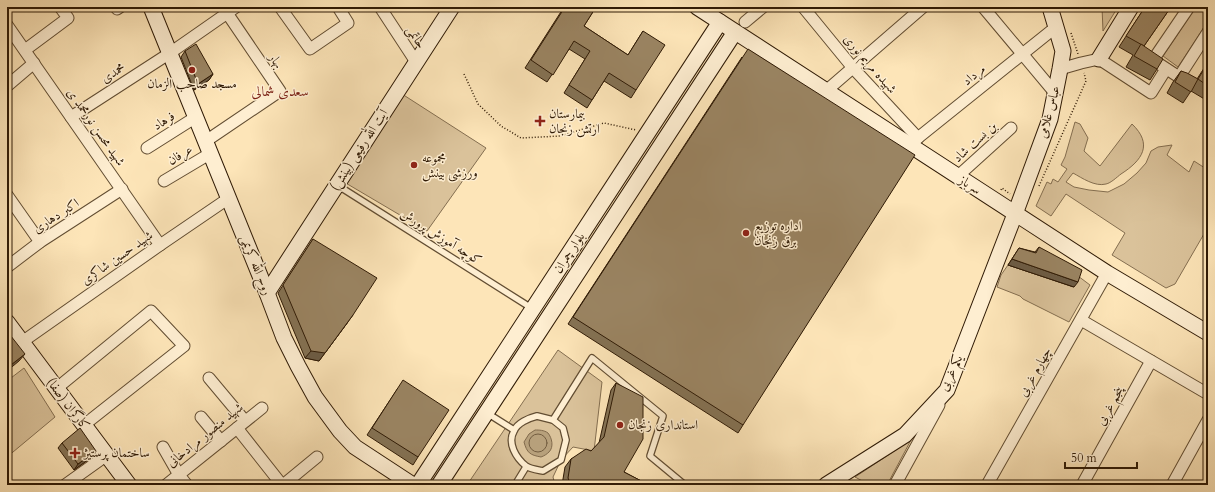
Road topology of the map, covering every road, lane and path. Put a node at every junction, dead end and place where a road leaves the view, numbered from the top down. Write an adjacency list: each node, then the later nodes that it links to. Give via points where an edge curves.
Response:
1 (60, 7): 21 (street, via 68,18)
2 (151, 7): 23 (main road, روح الله کریمی)
3 (280, 7): 4 (street, via 310,49 348,23)
4 (338, 7)
5 (380, 7): 26 (street, حاتمی)
6 (452, 7): 26 (main road, آیت الله رفیعی (بینش))
7 (697, 7): 16 (main road)
8 (763, 7): 18 (street)
9 (803, 7): 29 (street, شهیده مریم نوری)
10 (923, 7): 29 (street)
11 (983, 7): 24 (street)
12 (1050, 7): 19 (main road, عباس غلامی)
13 (1131, 7): 25 (main road)
14 (1189, 7): 30 (street, via 1153,60)
15 (231, 10): 23 (street, محمدی); 41 (street, بهار, via 280,91)
16 (720, 22): 18 (main road); 22 (main road, بلوار چمران)
17 (7, 25): 21 (street, شهید محسن نورمحمد ی)
18 (740, 27): 28 (main road, بلوار چمران); 34 (main road, سرباز)
19 (1056, 27): 24 (street, مرداد); 31 (main road, عباس غلامی, via 1063,51)
20 (1208, 32): 30 (street, via 1179,77)
21 (25, 50): 27 (street, شهید محسن نورمحمد ی)
22 (701, 51): 28 (main road, via 709,51 712,54); 39 (main road, بلوار چمران)
23 (170, 53): 36 (street, محمدی); 37 (main road, روح الله کریمی)
24 (1022, 54): 35 (street); 40 (street, مرداد)
25 (1099, 59): 30 (street, via 1151,93); 31 (street)
26 (416, 62): 45 (main road, آیت الله رفیعی (بینش))
27 (34, 63): 33 (street); 36 (street, شهید محسن نورمحمد ی)
28 (714, 64): 56 (main road, بلوار چمران)
29 (853, 68): 34 (street); 40 (street, شهیده مریم نوری)
30 (1166, 68)
31 (1060, 69): 35 (main road, عباس غلامی)
32 (464, 74): 39 (path, via 478,104 501,126 520,138 560,136 604,123)
33 (7, 86)
34 (826, 91): 40 (main road, سرباز)
35 (1055, 93): 49 (main road, عباس غلامی, via 1050,119)
36 (72, 117): 46 (street, شهید محسن نورمحمد ی)
37 (196, 117): 41 (main road, روح الله کریمی); 42 (street, فرهاد)
38 (1010, 128): 43 (street, بن بست شاد)
39 (648, 133): 55 (main road, بلوار چمران)
40 (913, 142): 43 (main road, سرباز)
41 (208, 147): 44 (street, عرفان); 48 (main road, روح الله کریمی)
42 (147, 148)
43 (958, 176): 49 (main road, سرباز)
44 (164, 181)
45 (337, 185): 54 (main road, آیت الله رفیعی (بینش)); 55 (lane, کوچه آموزش پرورش)
46 (122, 189): 50 (street, اکبر دهاری); 51 (street, شهید محسن نورمحمد ی)
47 (7, 195): 50 (street)
48 (229, 198): 51 (street, شهید حسین شاکری); 54 (main road, روح الله کریمی)
49 (1015, 214): 53 (main road, سرباز); 64 (main road, یکم غربی)
50 (40, 242): 52 (street, اکبر دهاری)
51 (160, 245): 60 (street, شهید حسین شاکری)
52 (7, 267)
53 (1107, 273): 57 (street, چهارم غربی); 59 (main road, سرباز)
54 (267, 293): 86 (main road, روح الله کریمی, via 284,338 315,396 340,431 355,447)
55 (533, 309): 56 (main road); 87 (main road, بلوار چمران)
56 (548, 318): 67 (main road, بلوار چمران)
57 (1080, 320): 61 (street); 92 (street, چهارم غربی)
58 (7, 322): 60 (main road, کارگران (صفا))
59 (1208, 333)
60 (22, 342): 63 (main road, کارگران (صفا))
61 (1151, 361): 65 (street); 93 (street, پنجم غربی)
62 (209, 378): 72 (street)
63 (57, 388): 71 (main road, کارگران (صفا)); 71 (street, via 151,311 184,346)
64 (946, 390): 80 (main road, یکم غربی, via 905,435); 91 (street)
65 (1208, 394)
66 (262, 408): 72 (street, شهید منصور مرادخانی)
67 (487, 413): 73 (lane); 88 (main road, بلوار چمران)
68 (201, 417): 74 (street)
69 (553, 420): 73 (lane, via 536,416 526,419); 78 (lane, via 563,428 566,440 562,460 543,471); 90 (lane, via 592,358 663,416 650,456)
70 (1208, 420): 94 (street)
71 (84, 425): 76 (main road, کارگران (صفا))
72 (241, 425): 74 (street, شهید منصور مرادخانی); 85 (street)
73 (514, 430): 78 (lane, via 511,443 516,455)
74 (221, 440): 79 (street, شهید منصور مرادخانی)
75 (163, 447): 79 (street)
76 (107, 456): 81 (street); 82 (main road, کارگران (صفا))
77 (317, 457): 85 (street)
78 (526, 467): 89 (lane)
79 (179, 475): 83 (street, شهید منصور مرادخانی); 84 (street)
80 (831, 484)
81 (65, 485)
82 (129, 485)
83 (166, 485)
84 (187, 485)
85 (282, 485)
86 (413, 485)
87 (418, 485)
88 (439, 485)
89 (515, 485)
90 (685, 485)
91 (895, 485)
92 (987, 485)
93 (1082, 485)
94 (1172, 485)

